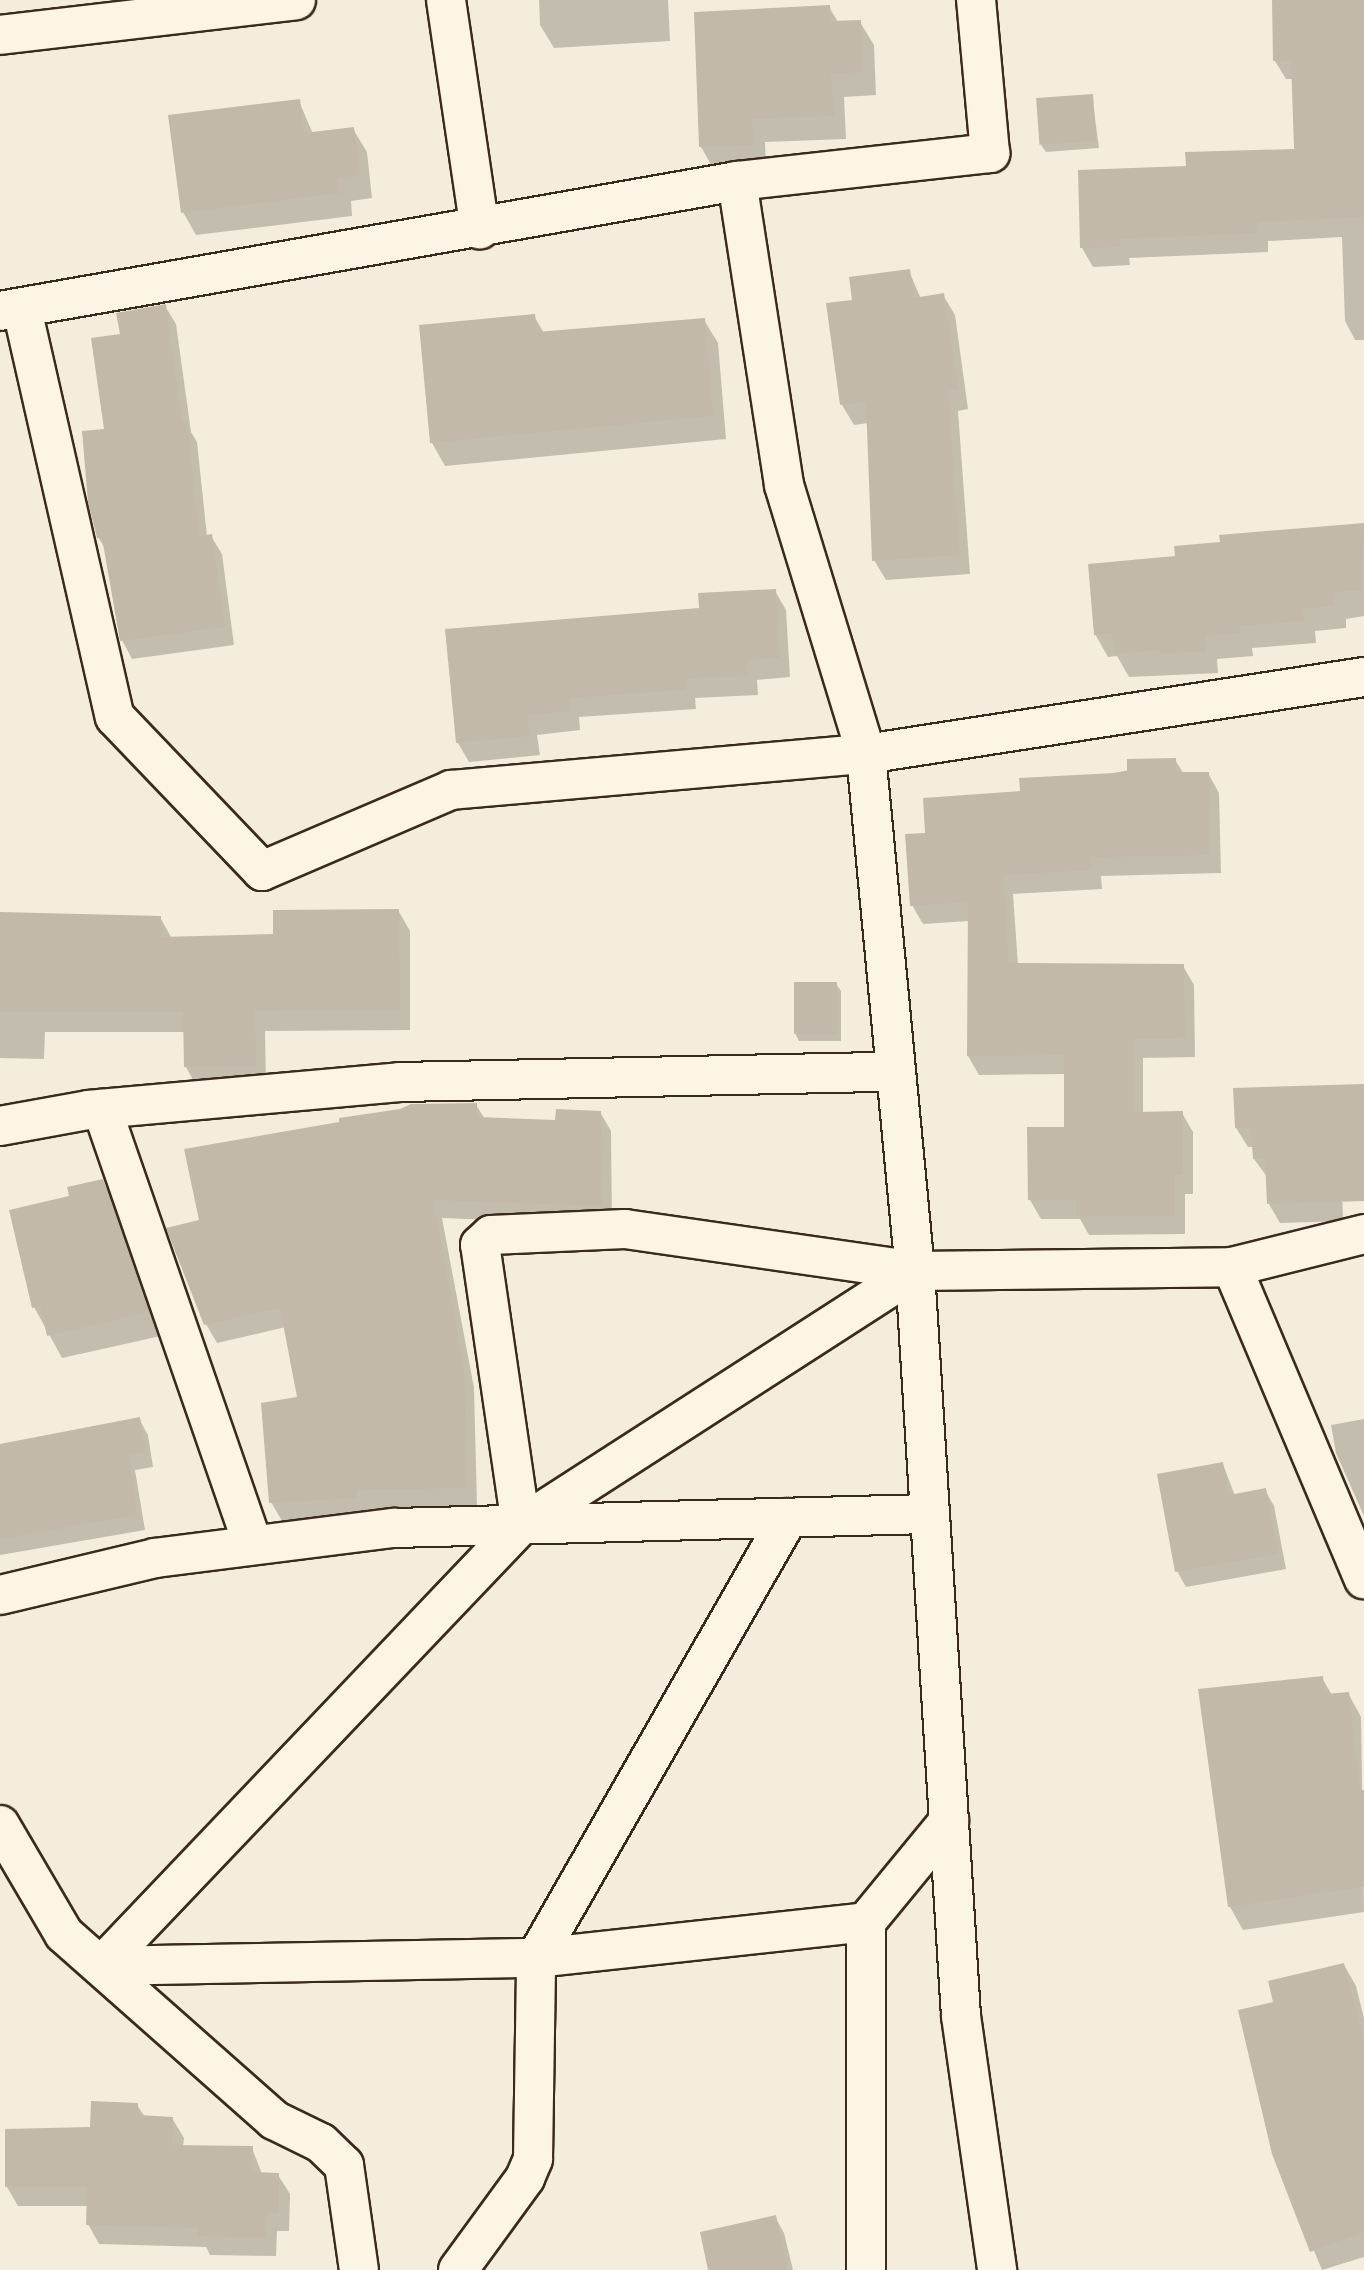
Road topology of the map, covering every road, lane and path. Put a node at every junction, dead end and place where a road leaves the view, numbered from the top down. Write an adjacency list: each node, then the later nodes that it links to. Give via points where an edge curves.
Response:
1 (296, 0): 4 (street)
2 (446, 0): 6 (street)
3 (975, 0): 5 (street, via 990,153)
4 (0, 35)
5 (737, 181): 6 (street); 9 (street, via 784,485)
6 (480, 229): 7 (street, via 389,239)
7 (11, 310): 9 (street, via 115,717 262,871 451,790)
8 (1364, 677): 9 (street)
9 (866, 754): 10 (street)
10 (896, 1072): 11 (street, via 400,1082); 15 (street)
11 (103, 1109): 12 (street); 19 (street)
12 (0, 1126)
13 (1364, 1234): 14 (street)
14 (1232, 1267): 15 (street); 20 (street)
15 (915, 1271): 16 (street); 18 (street); 18 (street, via 625,1229 486,1238 480,1245)
16 (930, 1514): 17 (street); 22 (street)
17 (788, 1518): 18 (street); 25 (street)
18 (522, 1525): 19 (street, via 394,1528); 26 (street)
19 (253, 1545): 21 (street, via 155,1558)
20 (1364, 1579)
21 (0, 1595)
22 (949, 1821): 24 (street); 30 (street, via 961,2016)
23 (0, 1825): 26 (street, via 64,1934)
24 (866, 1922): 25 (street); 29 (street)
25 (536, 1958): 26 (street); 28 (street, via 533,2158 525,2178)
26 (101, 1966): 27 (street, via 274,2120 321,2143 344,2165)
27 (359, 2270)
28 (458, 2270)
29 (866, 2270)
30 (997, 2270)

